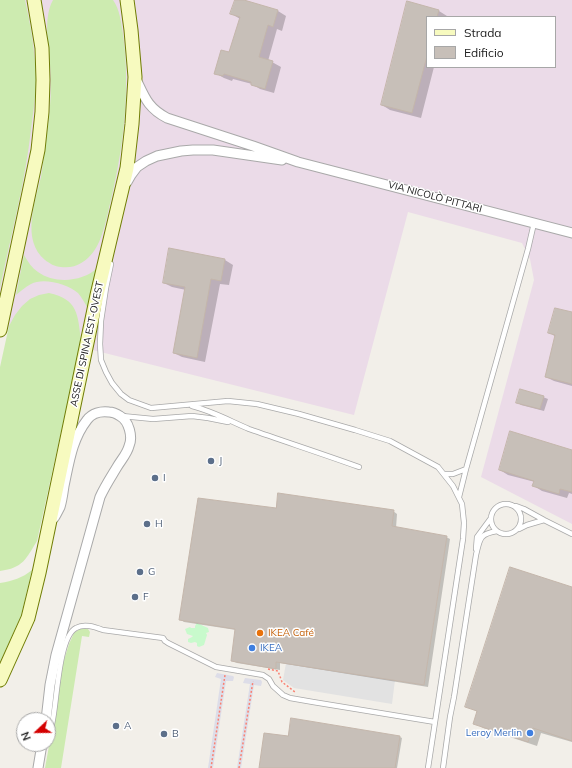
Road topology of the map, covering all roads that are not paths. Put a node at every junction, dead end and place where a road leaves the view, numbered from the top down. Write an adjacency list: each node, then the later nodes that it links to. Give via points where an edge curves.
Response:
1 (34, 0): 11 (main road, via 42,48 42,112 38,150)
2 (126, 0): 3 (main road, ASSE DI SPINA EST-OVEST)
3 (135, 77): 4 (street, via 147,103 158,114); 5 (main road, ASSE DI SPINA EST-OVEST, via 129,154)
4 (298, 162): 5 (street, via 213,150 192,150 157,156 137,167 127,182); 6 (street, VIA NICOLÒ PITTARI)
5 (119, 204): 7 (main road, ASSE DI SPINA EST-OVEST)
6 (534, 223): 8 (street, VIA NICOLÒ PITTARI); 16 (lane)
7 (112, 229): 9 (lane); 24 (main road, ASSE DI SPINA EST-OVEST)
8 (572, 233)
9 (114, 247)
10 (112, 261): 12 (lane, via 101,322 101,360 106,372 121,394 129,400 152,408)
11 (0, 330)
12 (189, 405): 14 (lane, via 202,408); 17 (lane, via 228,401 257,404 299,414 390,441 438,467)
13 (121, 416): 14 (lane, via 153,419 192,416); 24 (street, via 101,412 93,414 80,431 74,442 60,506); 28 (street, via 130,431 130,445 100,497 56,655)
14 (241, 426): 15 (lane)
15 (359, 467)
16 (466, 469): 17 (lane); 18 (lane)
17 (444, 474): 18 (lane)
18 (459, 497): 30 (lane, via 462,504 463,534)
19 (515, 506): 20 (lane, via 504,503 499,505); 21 (lane); 22 (lane, via 522,520)
20 (491, 518): 23 (lane, via 492,526); 26 (lane, via 477,537)
21 (544, 520): 22 (lane); 25 (lane)
22 (517, 530): 23 (lane, via 508,534)
23 (497, 532): 26 (lane, via 483,536)
24 (47, 534): 27 (main road, ASSE DI SPINA EST-OVEST, via 28,618)
25 (572, 534)
26 (476, 555): 34 (lane)
27 (0, 680)
28 (47, 712)
29 (54, 712): 30 (lane, via 68,637 77,627 85,625 163,638 213,666 263,675 283,695 290,698)
30 (435, 722): 33 (lane)
31 (42, 752): 32 (street)
32 (39, 768)
33 (428, 768)
34 (443, 768)

